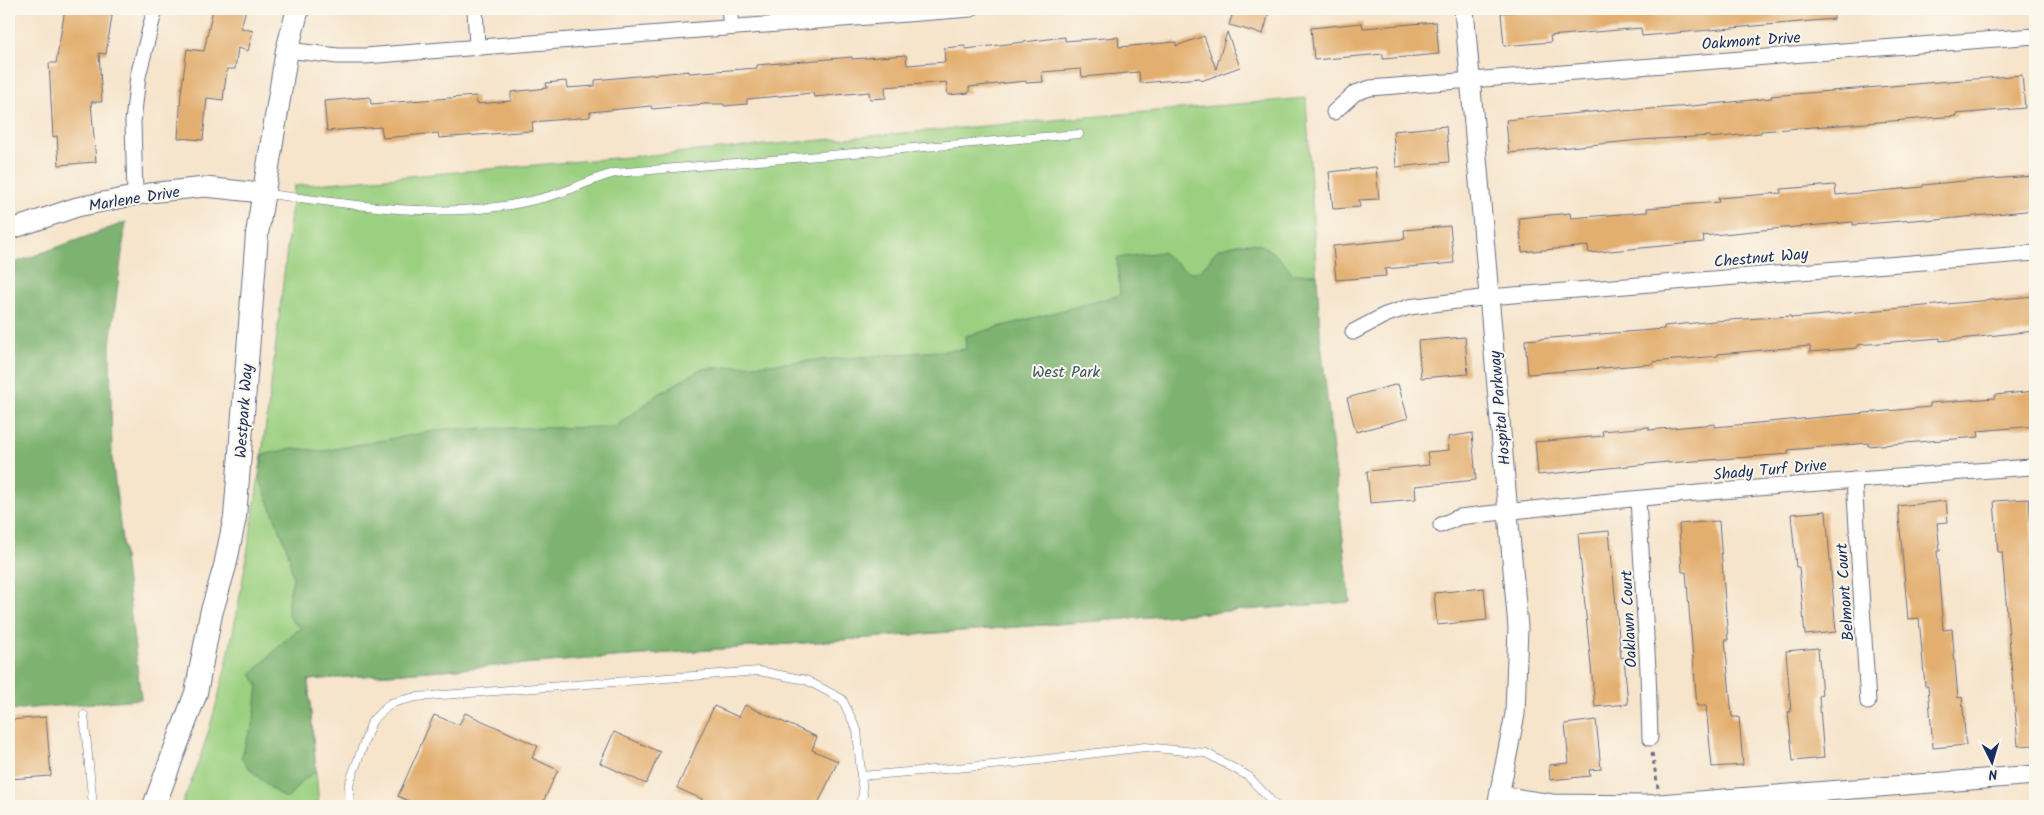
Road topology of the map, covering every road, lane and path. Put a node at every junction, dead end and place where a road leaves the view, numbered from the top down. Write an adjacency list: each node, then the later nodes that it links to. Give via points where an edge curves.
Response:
1 (155, 9): 16 (street, via 138,76 133,122)
2 (298, 9): 11 (main road, Westpark Way)
3 (475, 9): 10 (street)
4 (729, 9): 8 (street)
5 (954, 9): 6 (street); 8 (street)
6 (971, 9)
7 (1464, 9): 12 (street, Hospital Parkway)
8 (731, 26): 10 (street)
9 (2035, 36): 12 (street, Oakmont Drive)
10 (477, 46): 11 (street, via 338,56)
11 (287, 50): 15 (main road, Westpark Way)
12 (1470, 79): 13 (street, Oakmont Drive, via 1370,88 1355,93); 19 (street, Hospital Parkway)
13 (1334, 112)
14 (1079, 134): 15 (lane, via 615,172 548,197 468,210 420,211)
15 (262, 193): 16 (street, Marlene Drive, via 204,187); 35 (main road, Westpark Way, via 235,517 196,692)
16 (135, 196): 17 (street, Marlene Drive, via 69,210)
17 (9, 230)
18 (2035, 252): 19 (street, Chestnut Way)
19 (1489, 297): 20 (street, Chestnut Way, via 1409,307); 24 (street, Hospital Parkway)
20 (1353, 332)
21 (2035, 468): 22 (street, Shady Turf Drive)
22 (1854, 480): 23 (street, Shady Turf Drive); 26 (street, Belmont Court)
23 (1638, 499): 24 (street, Shady Turf Drive); 28 (street, Oaklawn Court)
24 (1508, 512): 25 (street, Shady Turf Drive, via 1459,517); 31 (street, Hospital Parkway, via 1518,626 1515,714)
25 (1442, 525)
26 (1868, 702)
27 (84, 715): 34 (lane)
28 (1650, 738): 33 (path)
29 (2035, 775): 32 (street)
30 (861, 776): 36 (lane, via 857,730 842,699 806,680 759,671 426,696 391,703 372,721 349,784); 37 (lane, via 862,795); 38 (lane, via 1015,763 1145,747 1206,753 1248,776)
31 (1499, 801): 33 (street, via 1599,806)
32 (1713, 803): 33 (street)
33 (1660, 804)
34 (93, 806)
35 (154, 806)
36 (350, 806)
37 (858, 806)
38 (1276, 806)

